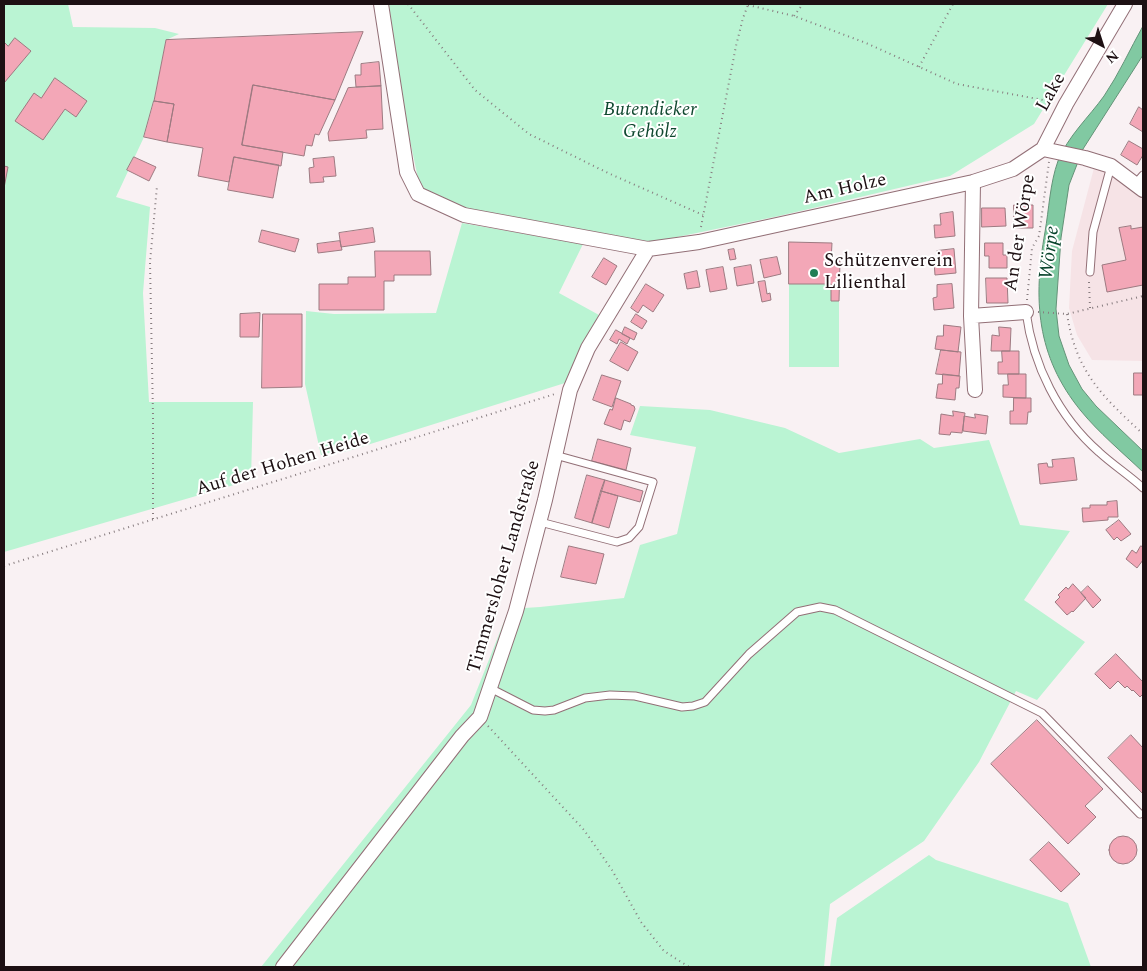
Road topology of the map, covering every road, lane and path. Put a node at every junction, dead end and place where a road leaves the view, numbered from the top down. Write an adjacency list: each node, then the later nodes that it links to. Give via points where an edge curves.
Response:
1 (381, 4): 17 (street, Am Holze, via 407,172 418,194 464,214)
2 (408, 4): 15 (path, via 475,90 529,134 608,174)
3 (748, 4): 7 (path); 15 (path, via 736,46)
4 (804, 4): 7 (path)
5 (953, 4): 8 (path)
6 (1126, 4): 9 (street, Lake)
7 (794, 16): 8 (path)
8 (919, 67): 9 (path, via 957,84)
9 (1066, 104): 10 (street, Lake)
10 (1051, 151): 11 (street); 12 (street, Am Holze, via 1013,169); 21 (path, An der Wörpe, via 1039,236 1032,248)
11 (1111, 166): 13 (street); 18 (lane, via 1093,232)
12 (973, 182): 16 (street, Am Holze); 23 (street)
13 (1141, 183)
14 (157, 186): 29 (path, via 150,262)
15 (703, 215): 16 (path)
16 (699, 242): 17 (street, Am Holze)
17 (648, 249): 24 (street, Timmersloher Landstraße, via 588,348)
18 (1090, 272): 20 (path)
19 (1143, 296): 20 (path)
20 (1090, 308): 22 (path)
21 (1029, 312): 22 (path); 23 (street); 28 (lane, An der Wörpe, via 1029,334 1056,401 1098,452)
22 (1067, 314): 26 (path, via 1070,334 1090,379)
23 (971, 316): 25 (street)
24 (570, 390): 27 (street, Timmersloher Landstraße); 29 (path, Auf der Hohen Heide)
25 (975, 390)
26 (1143, 434)
27 (556, 455): 30 (street, Timmersloher Landstraße); 30 (lane, via 654,482 639,527 629,538 617,542)
28 (1143, 488)
29 (152, 520): 31 (path, Auf der Hohen Heide)
30 (540, 522): 32 (street, Timmersloher Landstraße, via 516,611)
31 (4, 566)
32 (490, 688): 33 (street, Timmersloher Landstraße); 34 (lane, via 533,710 544,712 585,698 610,695 693,706 704,702 749,654 797,612 820,607 834,610 1042,713)
33 (480, 717): 35 (street, Timmersloher Landstraße); 36 (path, via 584,830 612,870 641,922 664,951)
34 (1140, 814)
35 (284, 967)
36 (689, 967)

